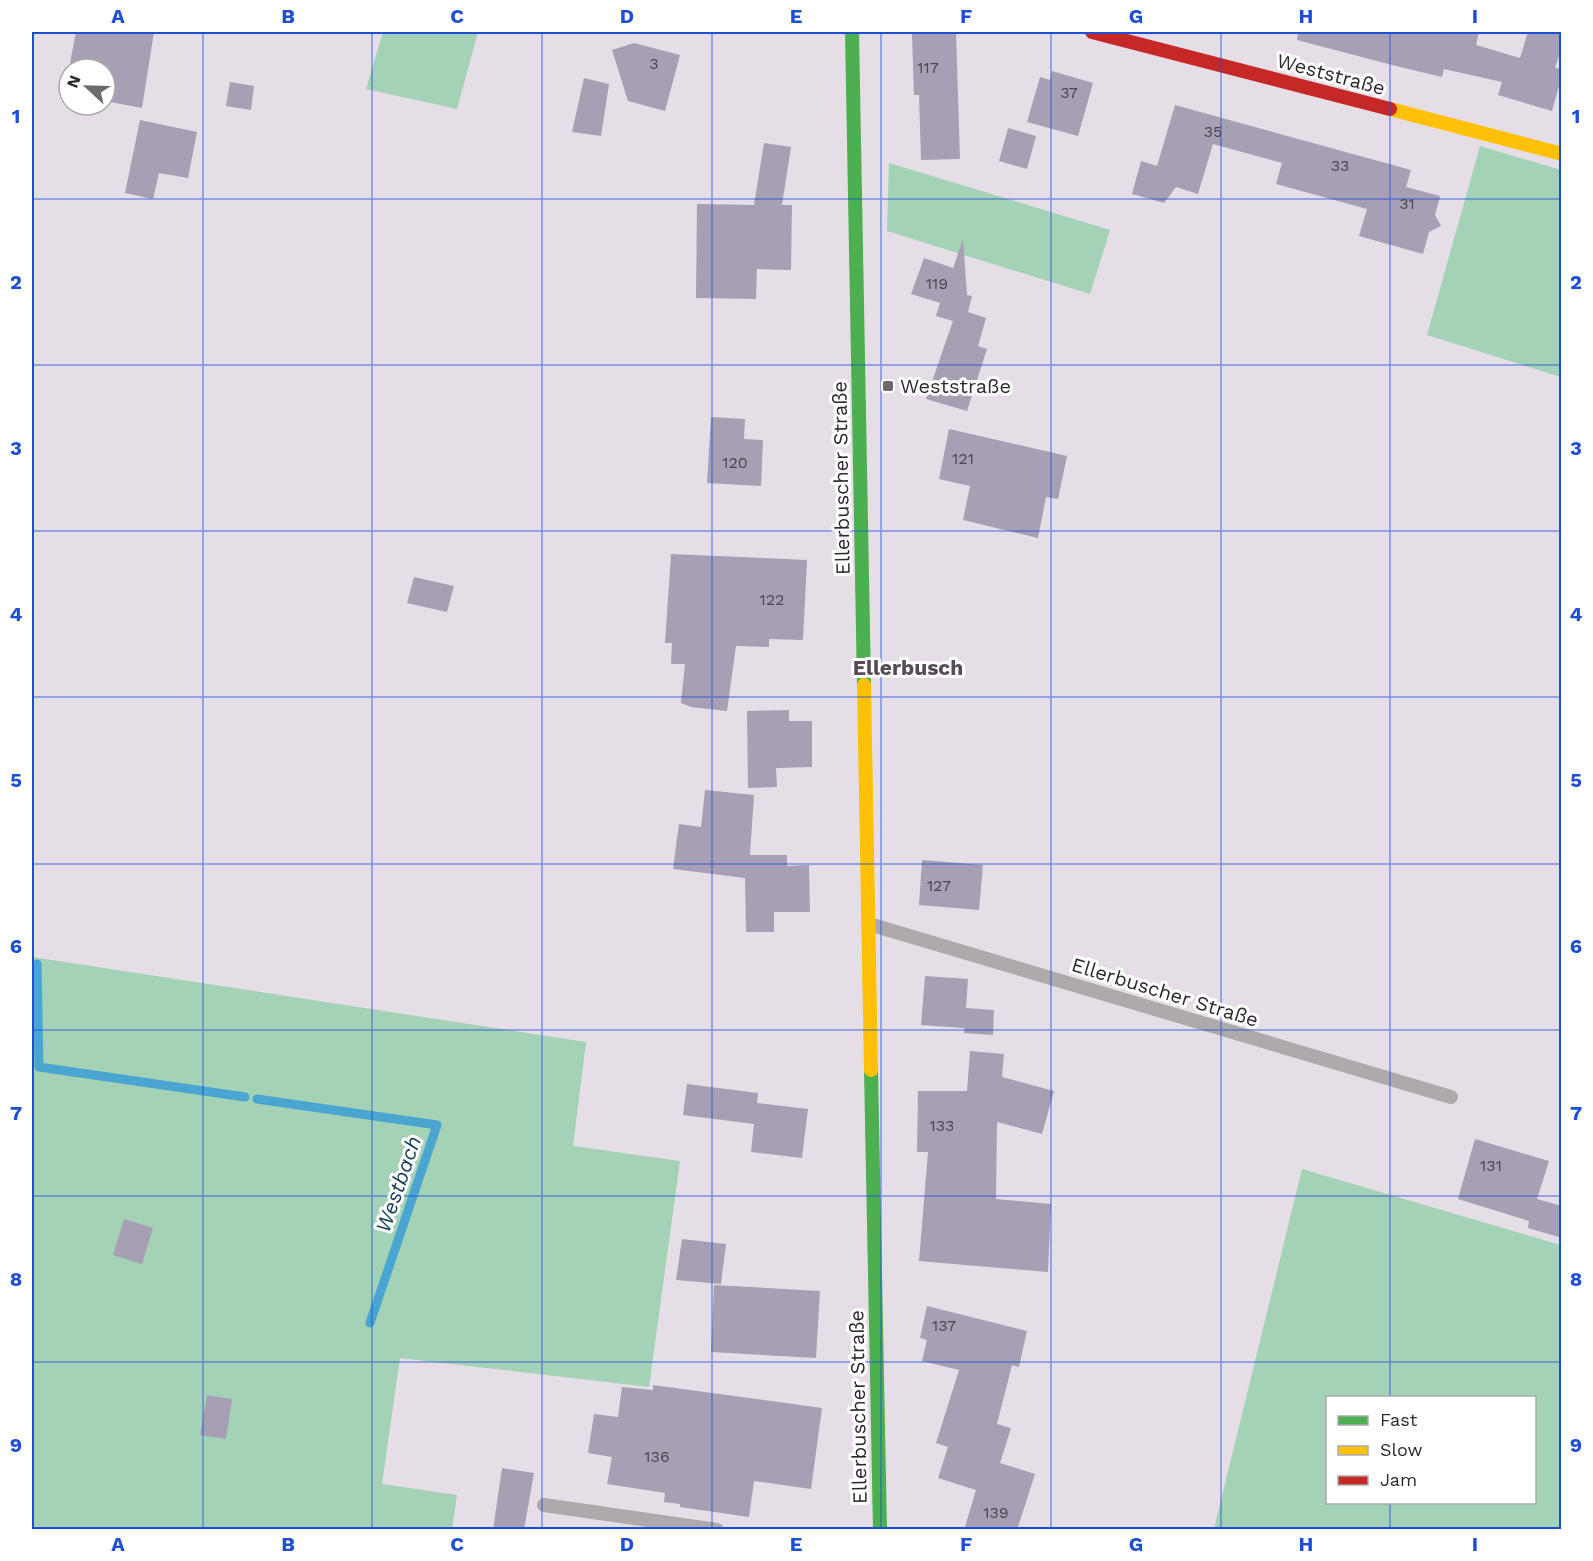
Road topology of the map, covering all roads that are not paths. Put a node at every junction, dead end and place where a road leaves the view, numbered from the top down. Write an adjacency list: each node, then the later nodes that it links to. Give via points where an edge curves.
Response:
1 (852, 32): 4 (main road, Ellerbuscher Straße)
2 (1092, 32): 3 (main road, Weststraße)
3 (1562, 154)
4 (869, 924): 5 (lane, Ellerbuscher Straße); 8 (main road, Ellerbuscher Straße)
5 (1451, 1097)
6 (544, 1505): 7 (lane)
7 (717, 1530)
8 (880, 1530)

